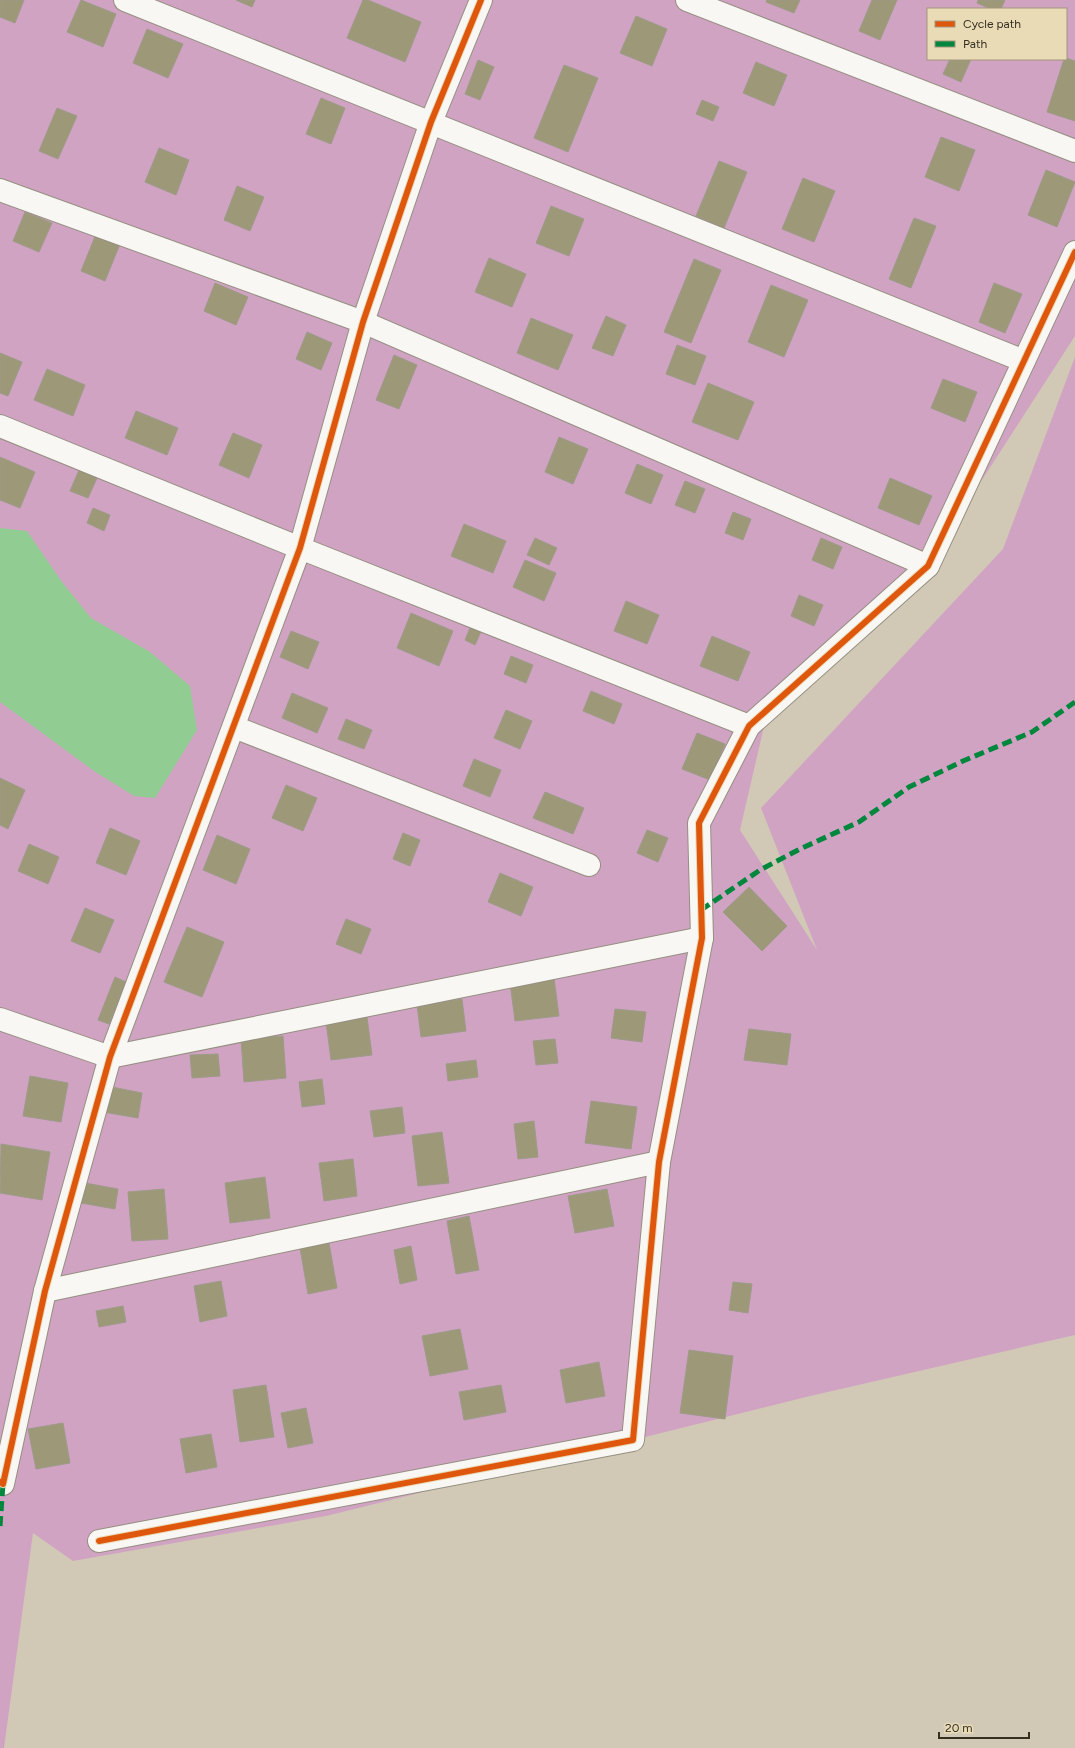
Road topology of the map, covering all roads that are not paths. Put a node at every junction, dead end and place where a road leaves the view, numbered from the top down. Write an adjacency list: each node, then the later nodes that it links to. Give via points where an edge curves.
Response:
1 (125, 0): 4 (street)
2 (481, 0): 4 (street)
3 (688, 0): 5 (street)
4 (430, 122): 8 (street); 9 (street)
5 (1075, 150)
6 (0, 190): 8 (street)
7 (1075, 252): 9 (street)
8 (363, 322): 11 (street); 12 (street)
9 (1024, 360): 12 (street)
10 (0, 426): 11 (street)
11 (300, 548): 13 (street); 14 (street)
12 (928, 566): 13 (street)
13 (749, 726): 16 (street, via 699,824)
14 (234, 727): 15 (street); 18 (street)
15 (589, 865)
16 (702, 938): 18 (street); 19 (street)
17 (0, 1019): 18 (street)
18 (110, 1057): 20 (street)
19 (659, 1162): 20 (street); 22 (street, via 633,1440)
20 (46, 1291): 21 (street, via 3,1484)
21 (0, 1482)
22 (99, 1541)

